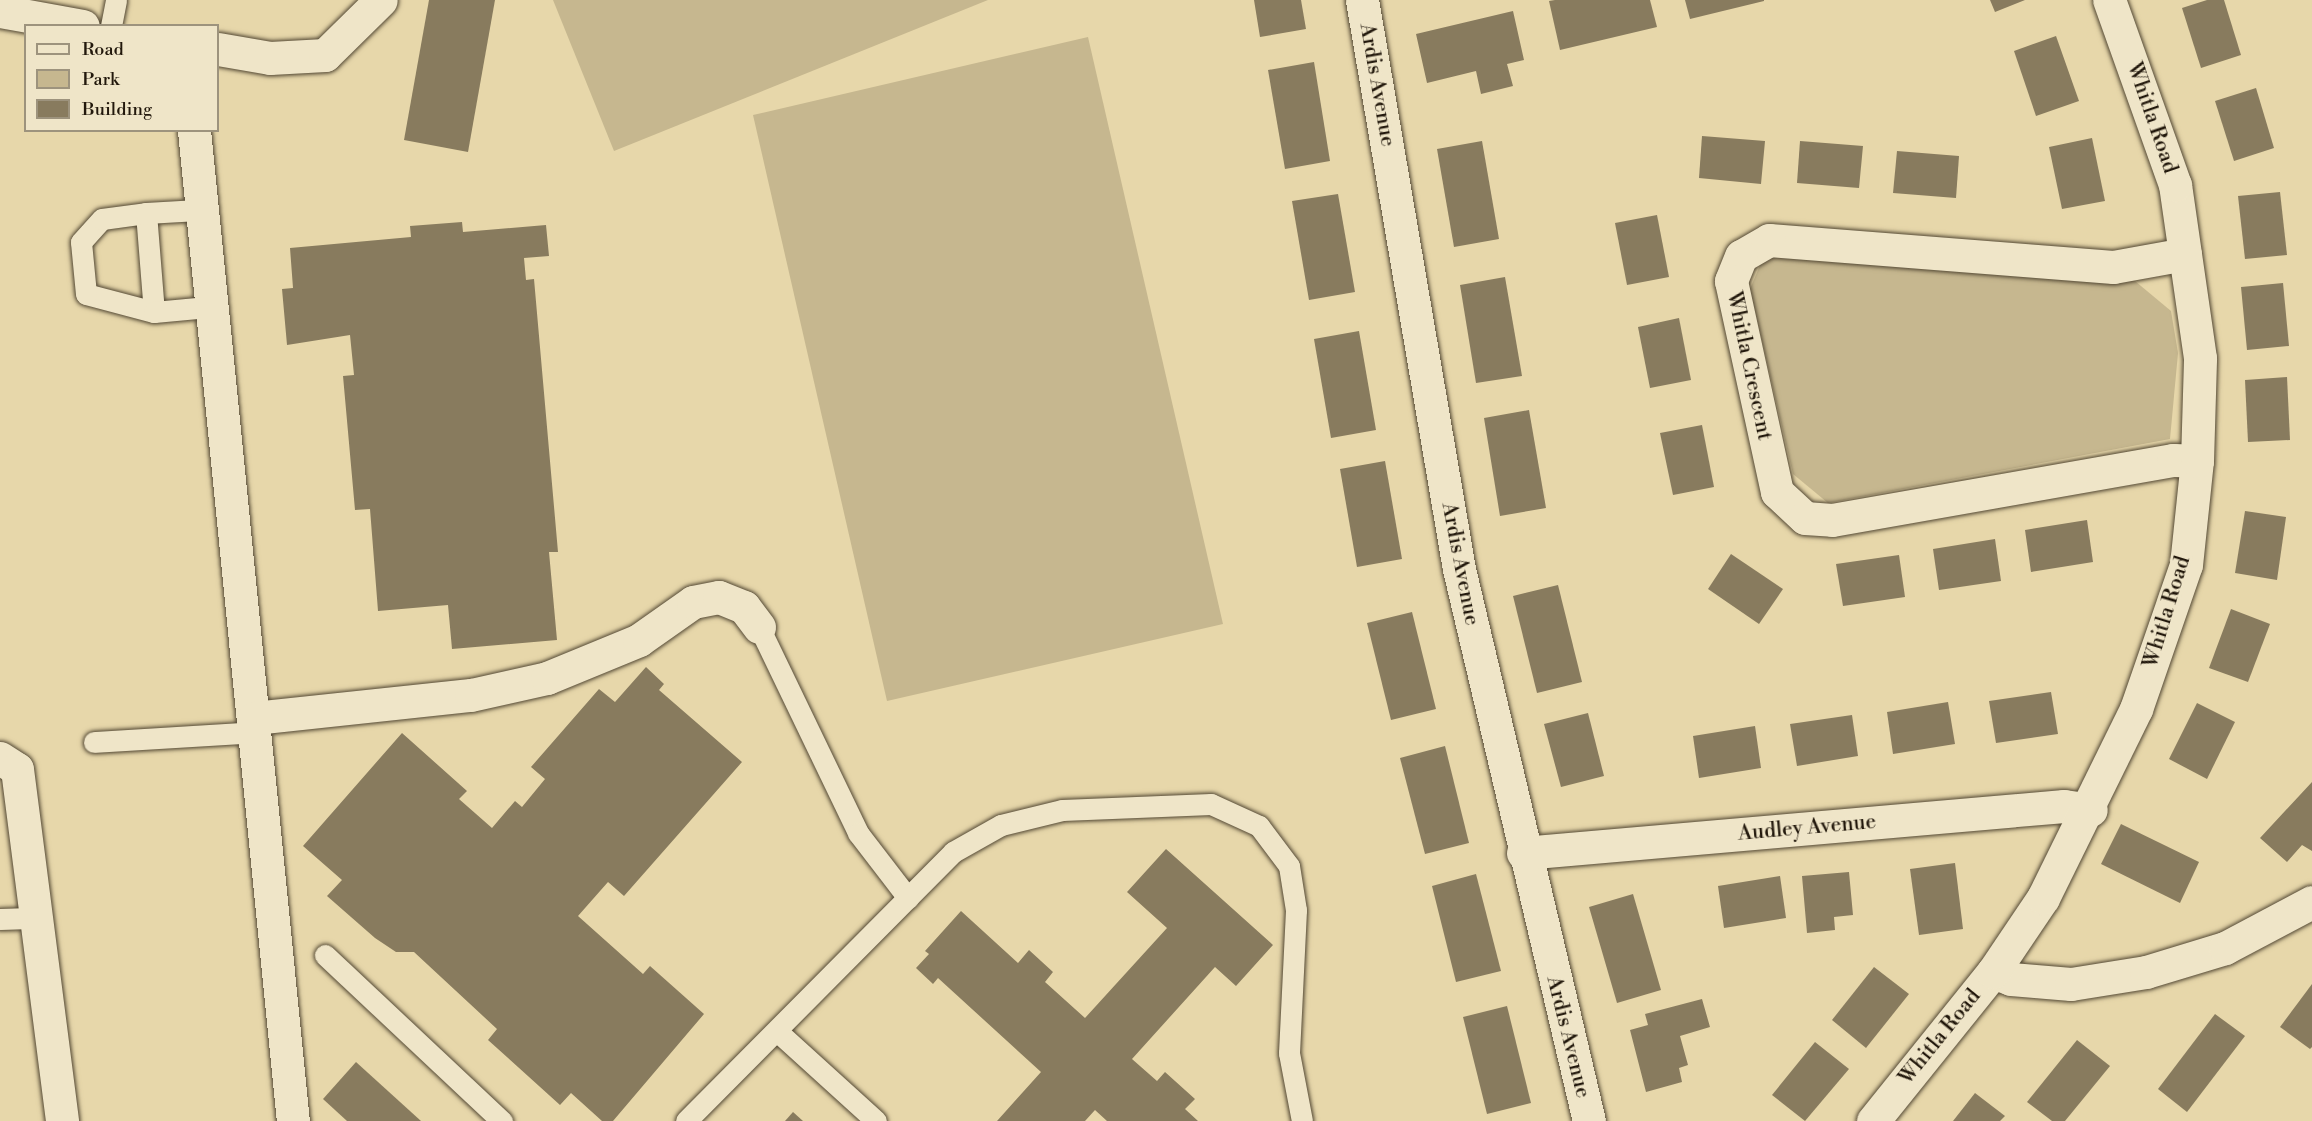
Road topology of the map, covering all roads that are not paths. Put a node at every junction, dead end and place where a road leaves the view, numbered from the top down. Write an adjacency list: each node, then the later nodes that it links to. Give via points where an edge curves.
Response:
1 (116, 0): 7 (lane)
2 (381, 0): 8 (street, via 325,55 270,58)
3 (1362, 0): 21 (street, Ardis Avenue, via 1460,569)
4 (2109, 0): 12 (street, Whitla Road, via 2175,185)
5 (12, 8): 6 (street)
6 (75, 24)
7 (111, 24)
8 (219, 49)
9 (194, 132): 10 (street)
10 (198, 210): 11 (lane); 13 (street)
11 (146, 213): 14 (lane); 14 (lane, via 102,219 81,242 86,294)
12 (2185, 254): 15 (street, Whitla Road, via 2200,358); 15 (street, Whitla Crescent, via 2113,267 1769,240 1741,256 1731,281 1777,492 1805,518 1832,520 2173,460)
13 (208, 307): 14 (lane); 17 (street)
14 (154, 312)
15 (2197, 461): 20 (street, Whitla Road, via 2186,565 2136,709)
16 (759, 627): 17 (street, via 744,607 720,597 693,602 639,640 547,678 471,695); 22 (lane, via 858,833)
17 (255, 725): 18 (lane); 30 (street)
18 (94, 742)
19 (0, 758): 24 (street, via 17,769)
20 (2091, 810): 21 (street, Audley Avenue, via 2064,806); 27 (street, Whitla Road, via 2043,898)
21 (1523, 853): 35 (street, Ardis Avenue)
22 (908, 898): 28 (lane); 34 (lane, via 953,852 1001,825 1062,810 1211,804 1259,826 1289,866 1296,910 1288,1053)
23 (2312, 902): 27 (street, via 2224,948 2146,972 2071,984 2011,979)
24 (38, 918): 25 (lane); 29 (street)
25 (0, 920)
26 (325, 955): 31 (lane)
27 (1993, 972): 36 (street, Whitla Road)
28 (778, 1032): 32 (lane); 33 (lane)
29 (62, 1121)
30 (293, 1121)
31 (502, 1121)
32 (686, 1121)
33 (876, 1121)
34 (1302, 1121)
35 (1589, 1121)
36 (1873, 1121)

